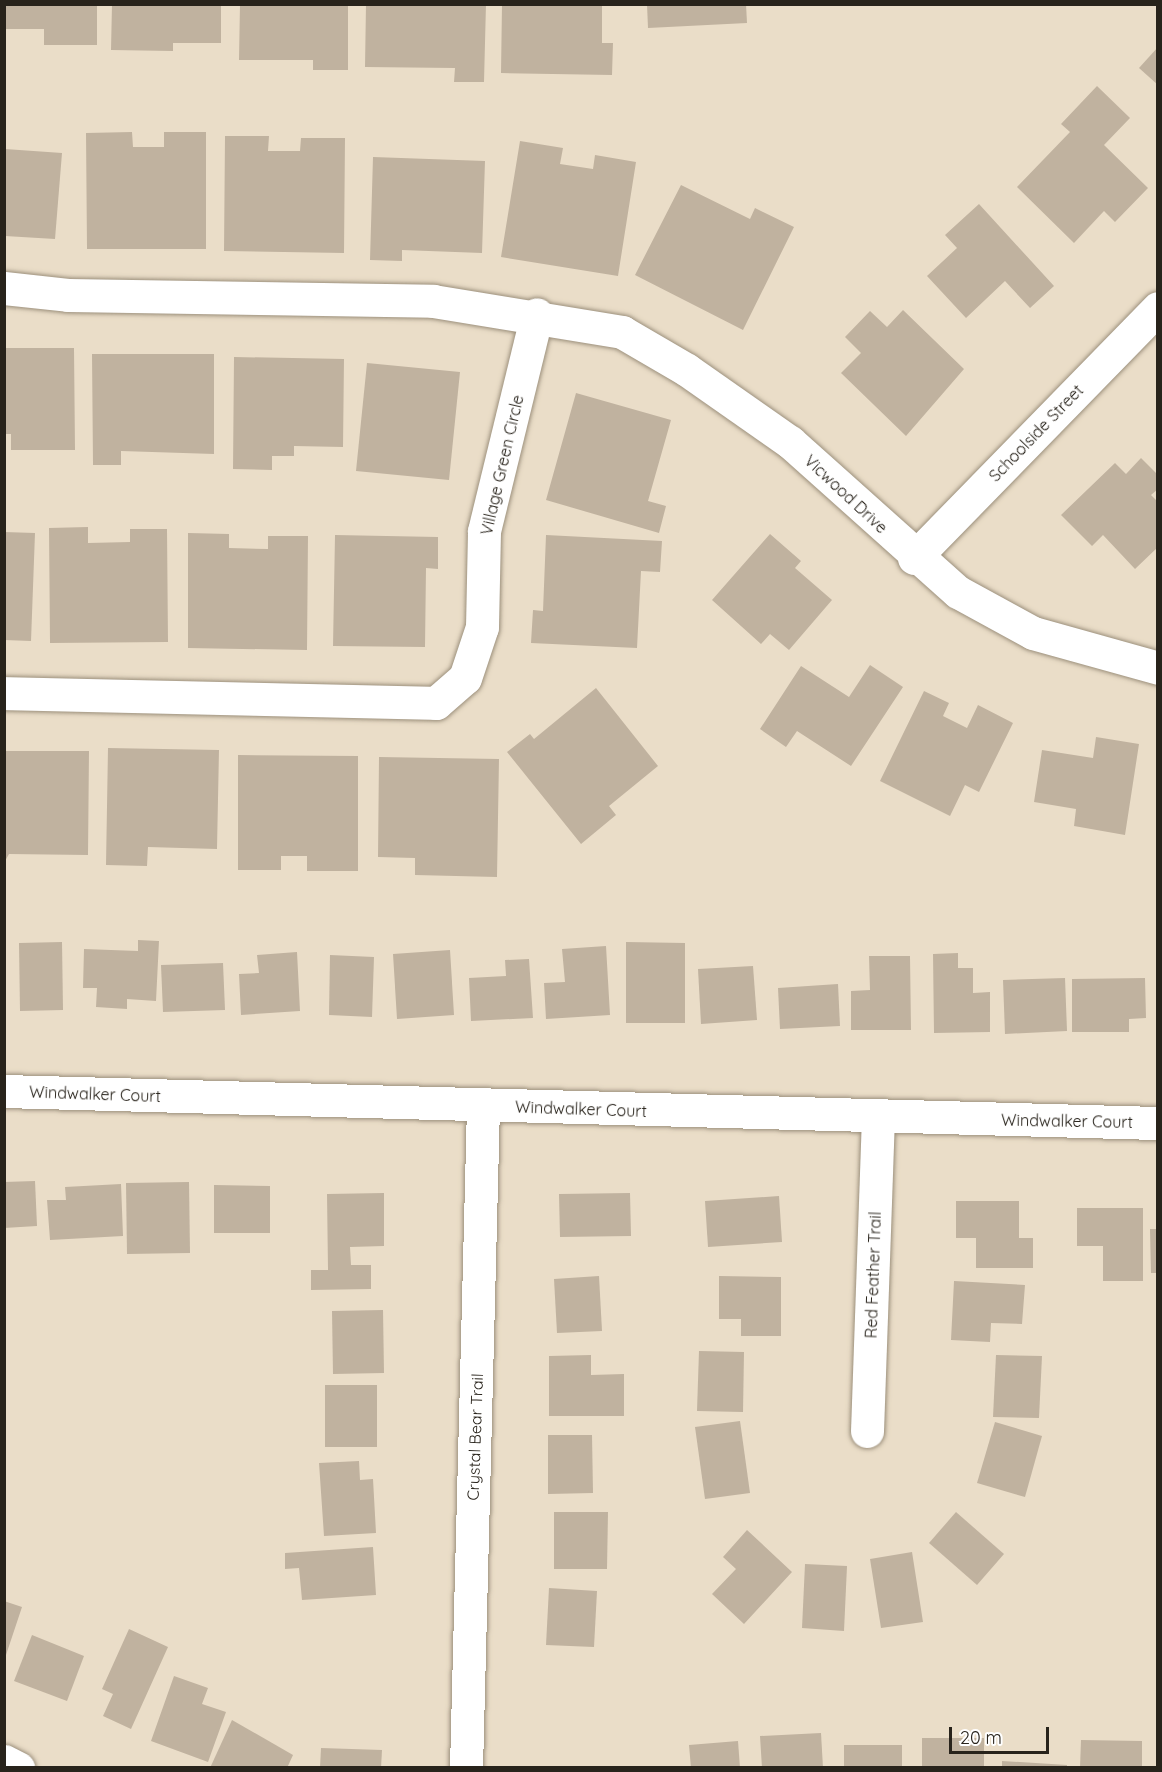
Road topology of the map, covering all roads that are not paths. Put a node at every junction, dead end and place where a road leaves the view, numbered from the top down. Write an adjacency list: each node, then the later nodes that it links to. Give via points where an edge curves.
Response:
1 (4, 288): 3 (street, via 68,295 433,301)
2 (1158, 308): 4 (street, Schoolside Street)
3 (537, 314): 4 (street, Vicwood Drive, via 622,332 687,370 790,442); 6 (street, Village Green Circle, via 484,531 482,627 465,678 436,703)
4 (914, 558): 5 (street, Vicwood Drive, via 958,592 1033,633)
5 (1158, 668)
6 (4, 693)
7 (4, 1091): 8 (street, Windwalker Court)
8 (483, 1106): 9 (street, Windwalker Court); 14 (street, Crystal Bear Trail)
9 (878, 1118): 10 (street, Windwalker Court); 11 (street, Red Feather Trail)
10 (1158, 1123)
11 (867, 1431)
12 (4, 1761): 13 (street)
13 (18, 1767)
14 (466, 1767)

